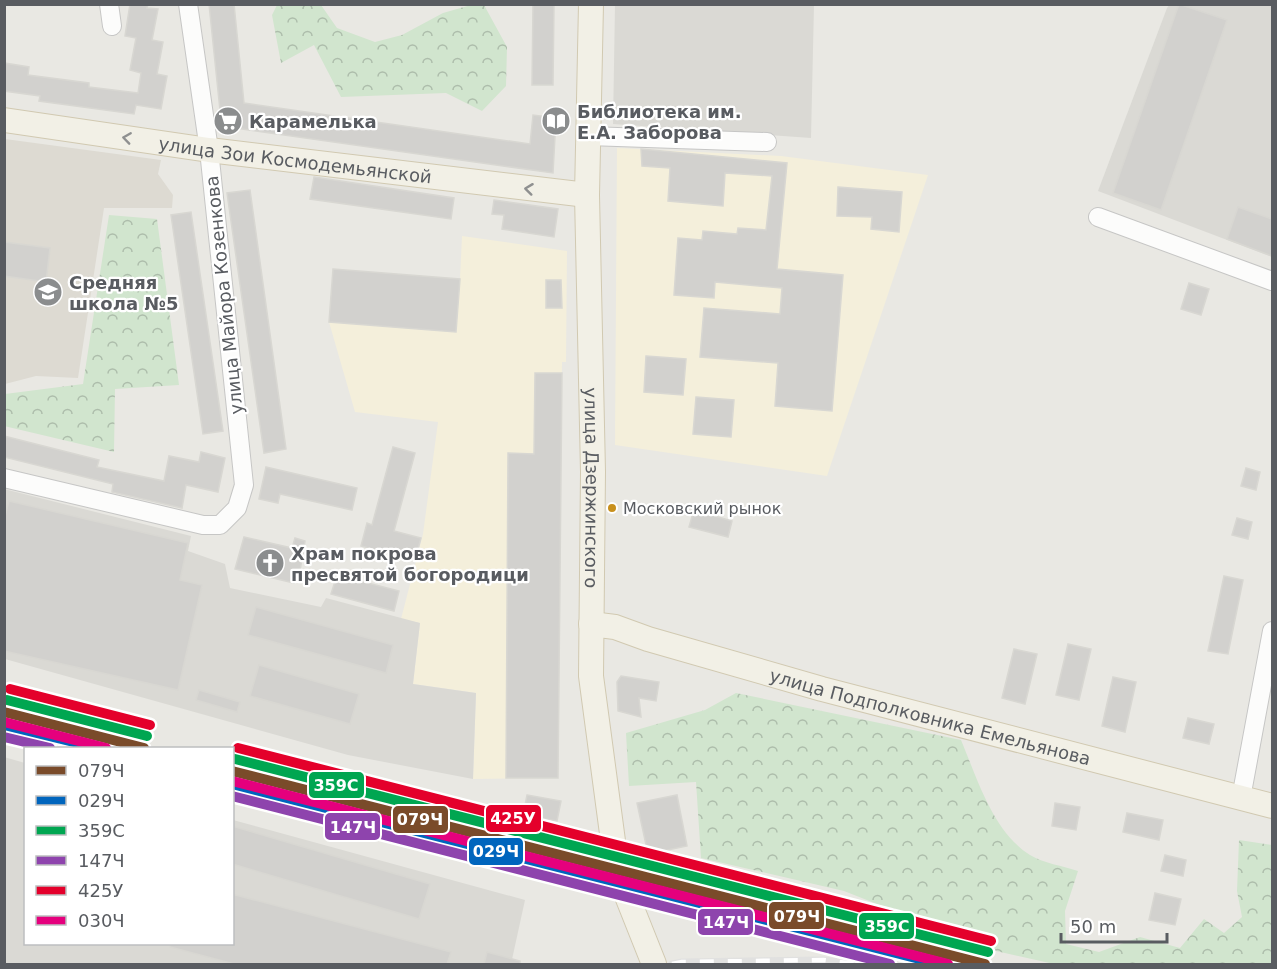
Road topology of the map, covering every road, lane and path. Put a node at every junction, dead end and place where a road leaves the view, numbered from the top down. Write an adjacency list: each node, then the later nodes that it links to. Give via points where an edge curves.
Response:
1 (109, 4): 4 (street)
2 (188, 4): 8 (street, улица Майора Козенкова)
3 (591, 4): 6 (main road, улица Дзержинского)
4 (112, 26)
5 (4, 120): 8 (main road, улица Зои Космодемьянской, one-way to 5)
6 (588, 136): 7 (street); 9 (main road, улица Дзержинского)
7 (767, 142)
8 (209, 150): 9 (main road, улица Зои Космодемьянской, one-way to 8); 12 (street, улица Майора Козенкова, via 244,485 237,508 220,525 203,525)
9 (587, 195): 13 (main road, улица Дзержинского, via 593,472)
10 (1098, 217): 11 (street)
11 (1272, 281)
12 (4, 478)
13 (591, 624): 15 (main road, улица Подполковника Емельянова, via 615,627 822,689); 17 (main road, улица Дзержинского, via 591,676 616,872)
14 (1272, 631): 15 (street)
15 (1241, 798): 16 (main road, улица Подполковника Емельянова)
16 (1272, 806)
17 (654, 964)

